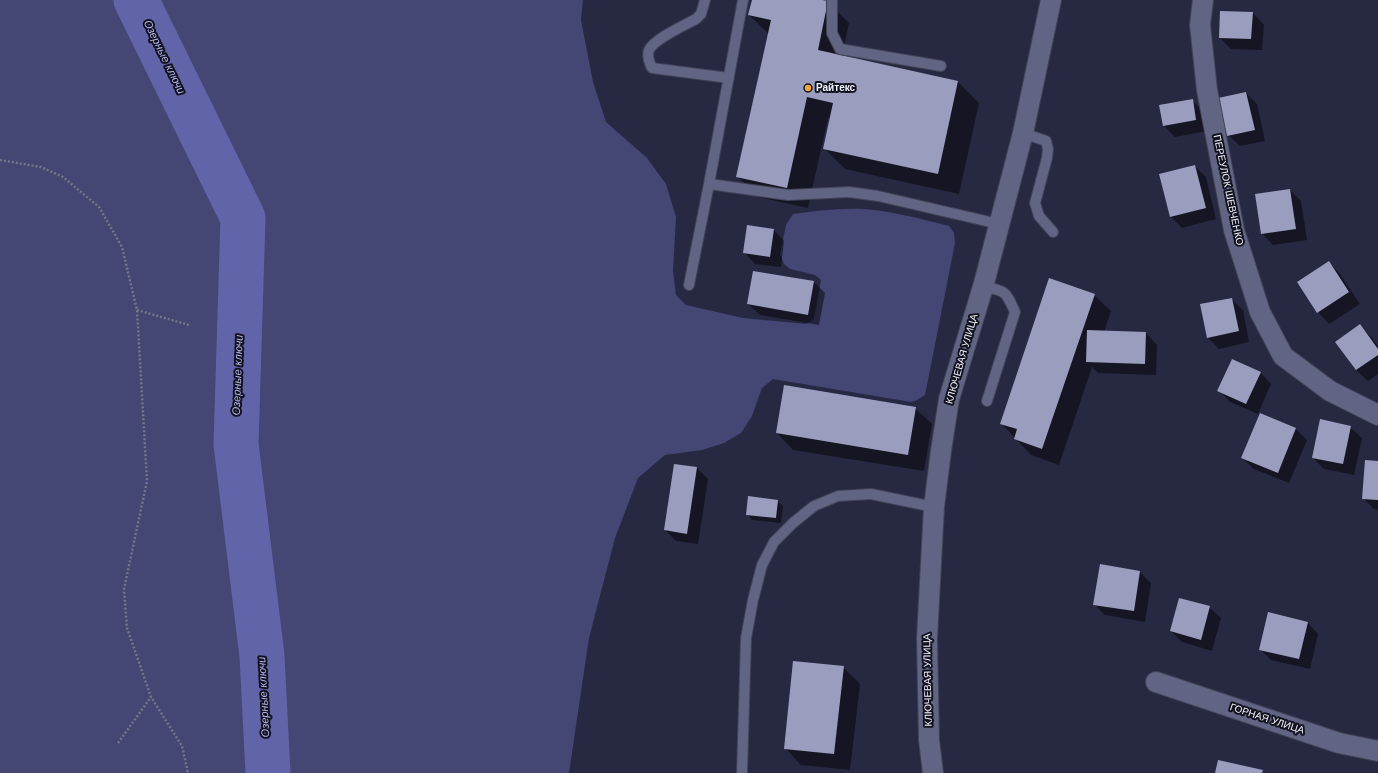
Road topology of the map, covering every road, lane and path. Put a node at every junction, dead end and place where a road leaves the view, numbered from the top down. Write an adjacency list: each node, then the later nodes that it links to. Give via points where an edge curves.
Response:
1 (706, 0): 7 (lane, via 701,14 696,19 654,42 648,51 649,60 652,68)
2 (743, 0): 7 (lane)
3 (832, 0): 6 (lane, via 832,33 840,49)
4 (1051, 0): 8 (street, КЛЮЧЕВАЯ УЛИЦА)
5 (1203, 0): 18 (street, ПЕРЕУЛОК ШЕВЧЕНКО, via 1200,25 1207,90 1234,230 1260,312 1283,356 1330,391)
6 (941, 66)
7 (729, 78): 10 (lane)
8 (1023, 133): 11 (street, КЛЮЧЕВАЯ УЛИЦА); 12 (lane, via 1046,142 1048,148 1034,203 1039,216)
9 (0, 160): 15 (path, via 41,167 63,177 99,208 122,247)
10 (710, 184): 11 (lane, via 788,195 849,192 878,196); 13 (lane)
11 (999, 224): 14 (street, КЛЮЧЕВАЯ УЛИЦА)
12 (1053, 232)
13 (689, 285)
14 (983, 287): 17 (lane, via 1001,290 1008,296 1015,312); 19 (street, КЛЮЧЕВАЯ УЛИЦА, via 949,399)
15 (137, 310): 16 (path); 21 (path, via 147,481 124,588 128,628)
16 (189, 325)
17 (987, 401)
18 (1378, 414)
19 (934, 507): 25 (lane, via 871,494 838,496 814,506 793,522 774,542 762,565 752,600 746,638); 26 (street, КЛЮЧЕВАЯ УЛИЦА, via 927,638 929,740)
20 (1156, 682): 23 (street, ГОРНАЯ УЛИЦА, via 1339,743)
21 (151, 697): 22 (path); 24 (path, via 182,746)
22 (118, 743)
23 (1378, 751)
24 (188, 773)
25 (742, 773)
26 (933, 773)

